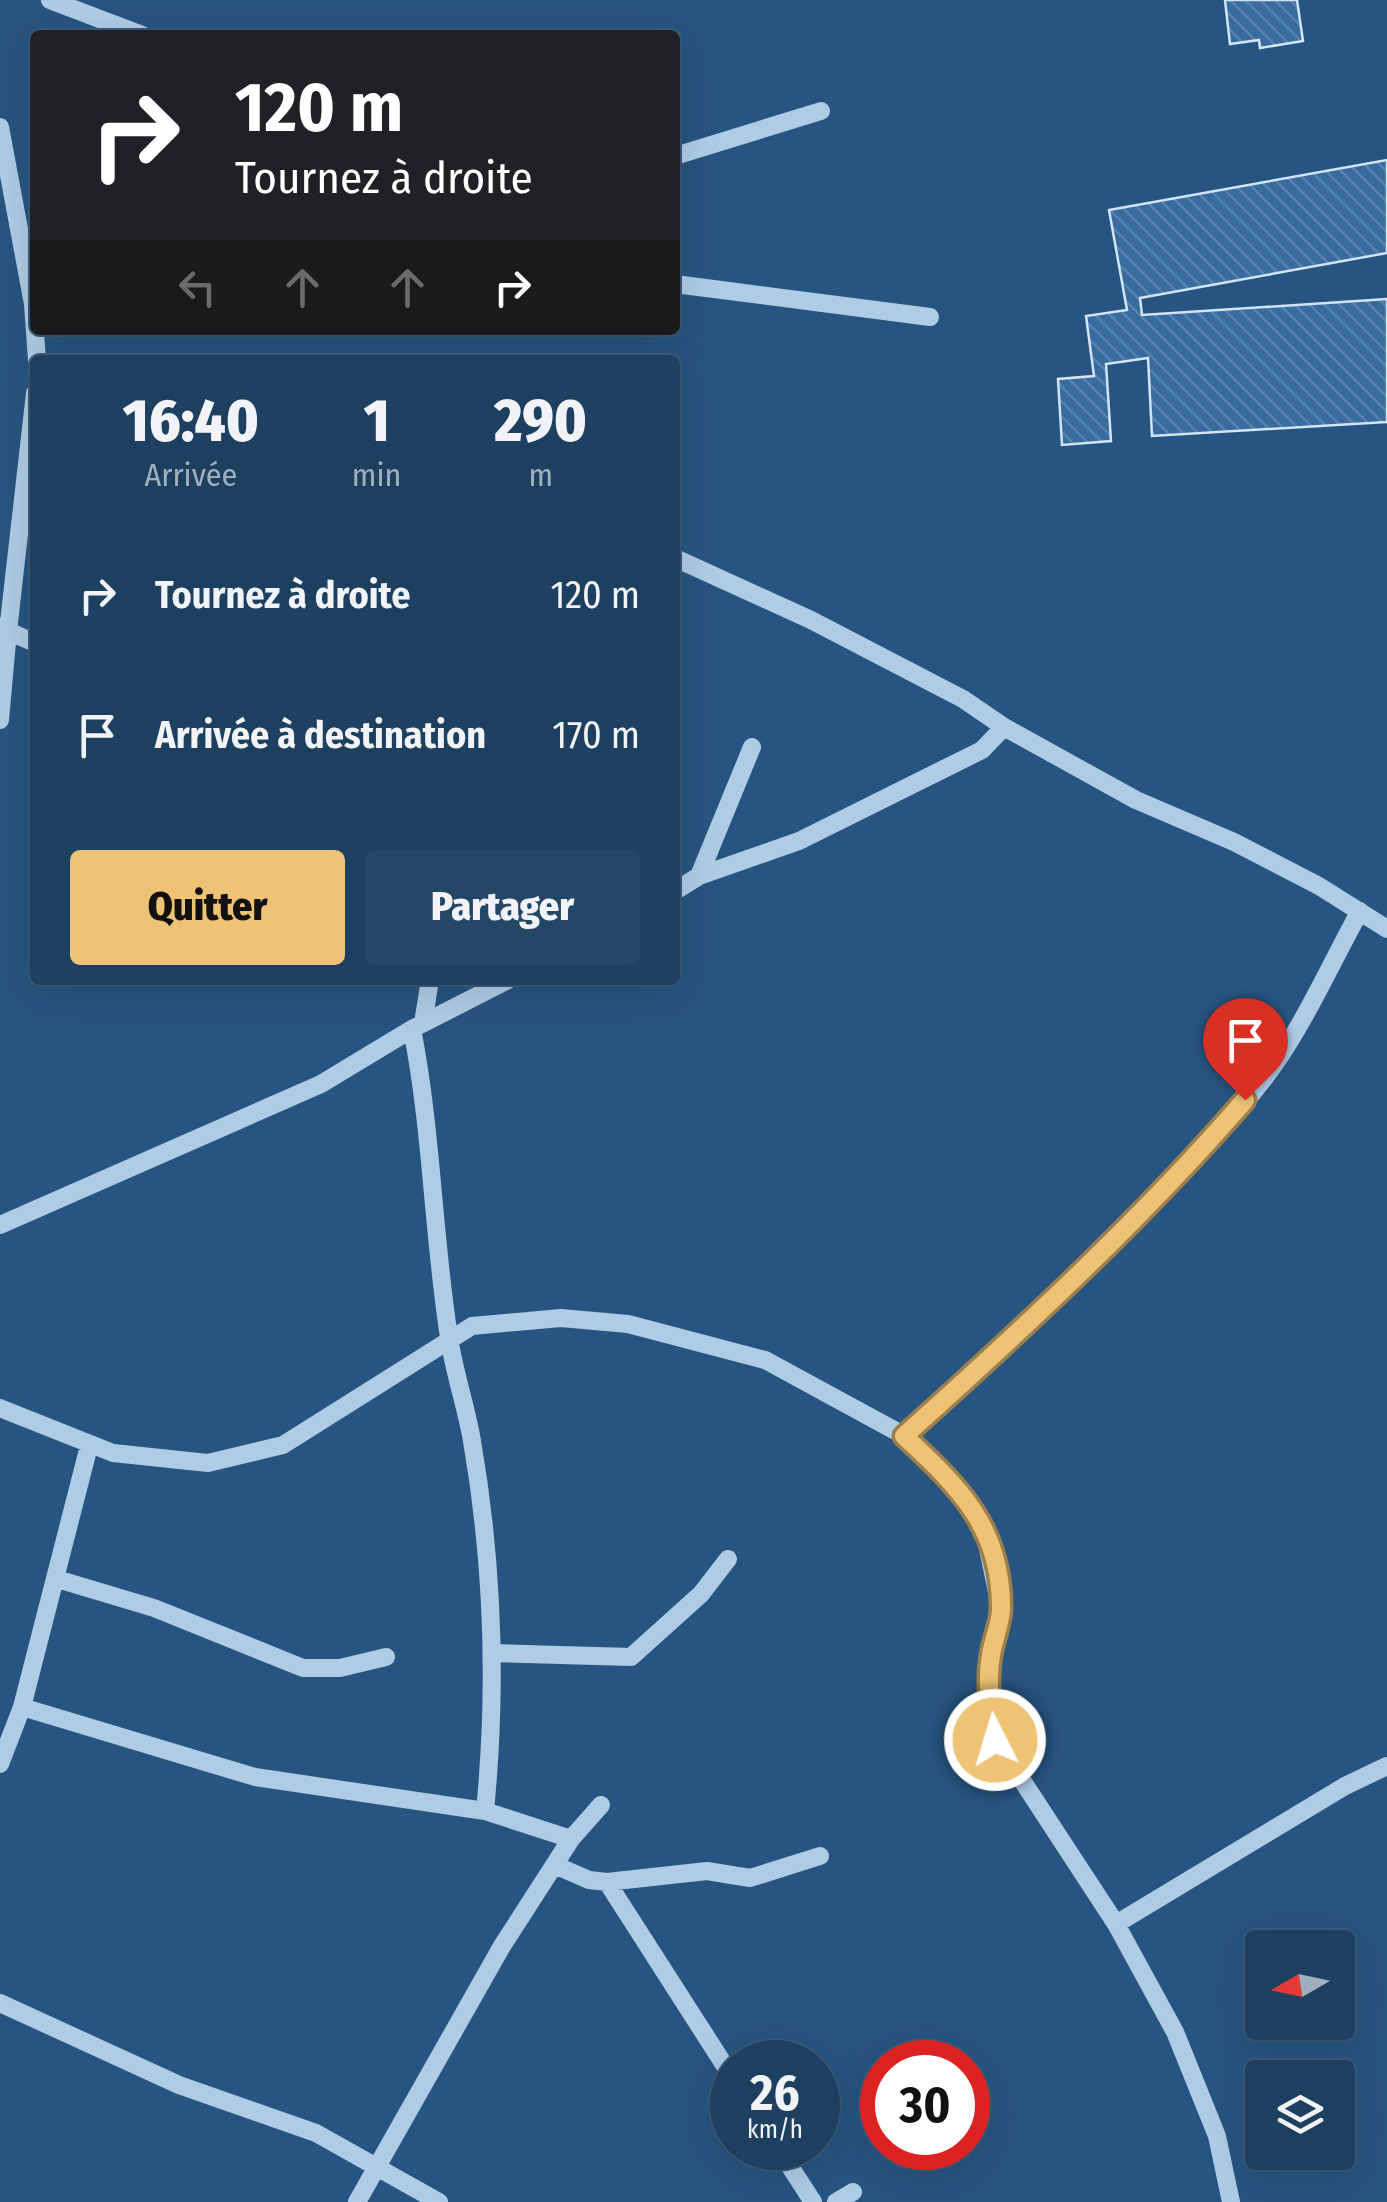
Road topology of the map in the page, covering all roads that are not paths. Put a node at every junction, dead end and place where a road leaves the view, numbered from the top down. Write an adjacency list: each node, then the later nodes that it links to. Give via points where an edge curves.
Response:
1 (50, 0): 2 (street)
2 (129, 30)
3 (821, 111): 5 (street)
4 (0, 127): 7 (street)
5 (680, 154)
6 (680, 285): 8 (street)
7 (30, 288)
8 (930, 317)
9 (30, 431): 11 (street)
10 (680, 560): 14 (street, via 826,628)
11 (4, 629): 12 (street); 13 (street)
12 (30, 640)
13 (0, 720)
14 (1004, 727): 16 (street, via 982,750 799,841); 18 (street)
15 (752, 747): 16 (street)
16 (698, 876): 17 (street)
17 (680, 888)
18 (1360, 910): 19 (street); 26 (street, via 1268,1074 1210,1141 1015,1337)
19 (1387, 928)
20 (429, 985): 22 (street)
21 (498, 985): 22 (street)
22 (418, 1026): 23 (street, via 320,1084); 24 (street)
23 (0, 1225)
24 (449, 1337): 26 (street, via 472,1326 561,1318 697,1339 765,1360); 27 (street, via 283,1445 246,1457 173,1462); 30 (street, via 472,1441)
25 (0, 1408): 27 (street)
26 (904, 1436): 41 (street, via 956,1484 982,1520 1001,1611 990,1660 995,1740)
27 (88, 1446): 29 (street)
28 (728, 1559): 30 (street, via 630,1657)
29 (57, 1579): 31 (street, via 154,1608 303,1668); 32 (street)
30 (492, 1653): 36 (street, via 494,1724)
31 (386, 1657)
32 (22, 1707): 33 (street); 36 (street, via 255,1777)
33 (0, 1764)
34 (1387, 1766): 41 (street)
35 (602, 1805): 37 (street)
36 (485, 1811): 37 (street)
37 (572, 1839): 39 (street)
38 (820, 1856): 40 (street, via 750,1878 707,1871)
39 (557, 1866): 40 (street); 44 (street, via 502,1946)
40 (607, 1882): 43 (street)
41 (1116, 1924): 51 (street, via 1175,2032 1217,2136)
42 (0, 2003): 44 (street, via 179,2085)
43 (710, 2043)
44 (376, 2163): 47 (street); 48 (street)
45 (792, 2170): 49 (street)
46 (853, 2192): 50 (street)
47 (357, 2202)
48 (439, 2202)
49 (813, 2202)
50 (836, 2202)
51 (1231, 2202)

